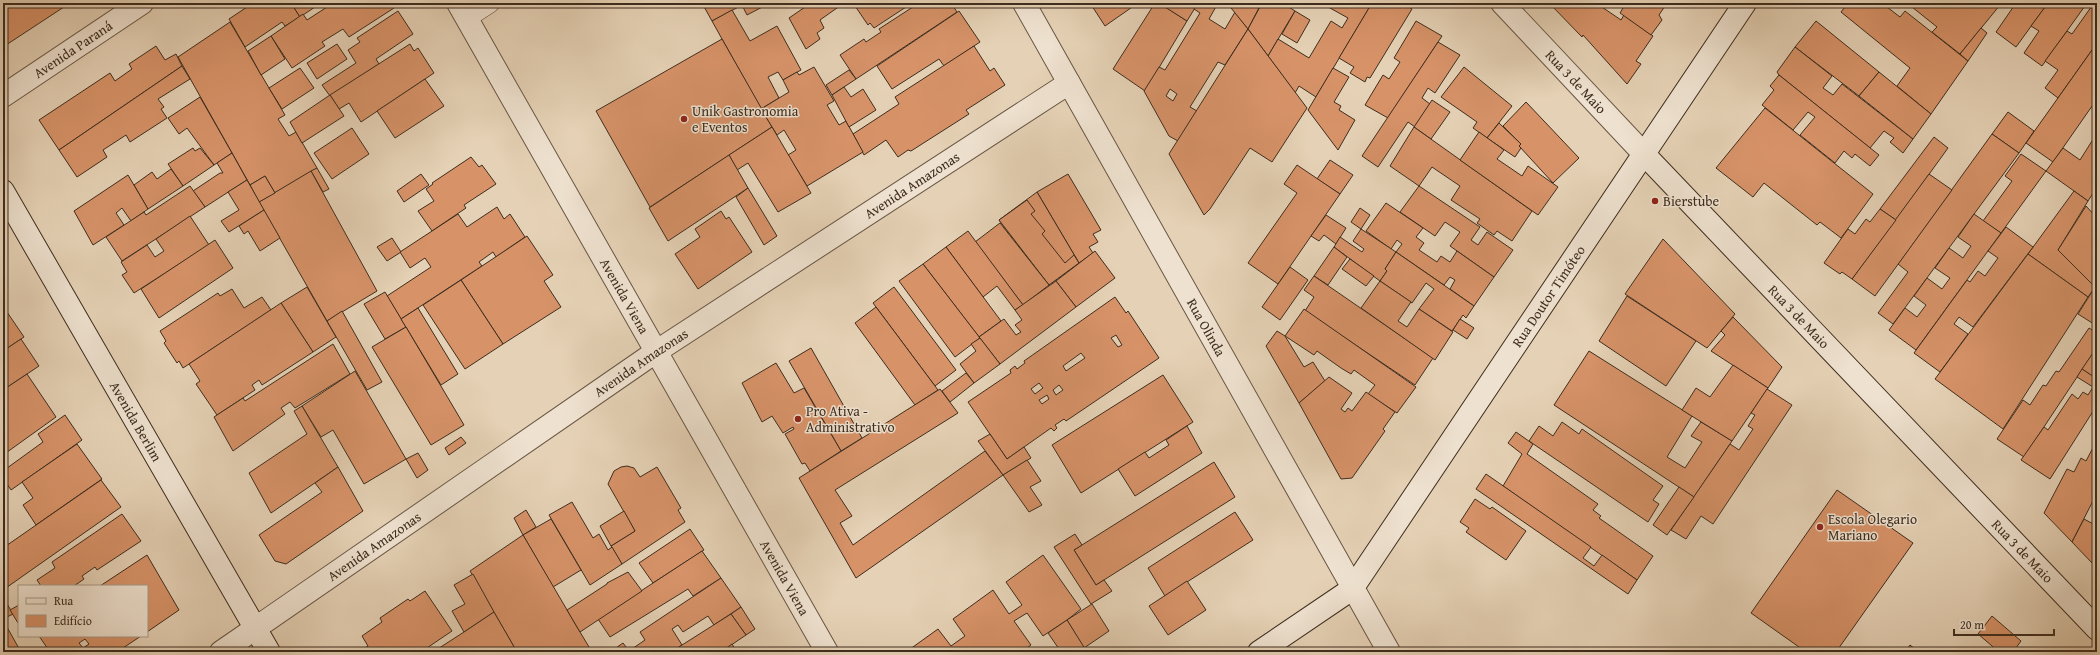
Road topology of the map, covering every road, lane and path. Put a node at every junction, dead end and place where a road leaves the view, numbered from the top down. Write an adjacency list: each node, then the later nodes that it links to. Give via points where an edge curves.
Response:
1 (142, 3): 8 (street, Avenida Paraná)
2 (490, 3): 6 (lane)
3 (1024, 3): 7 (street, Rua Olinda)
4 (1502, 3): 9 (street, Rua 3 de Maio)
5 (1745, 3): 9 (street, Rua Doutor Timóteo)
6 (462, 10): 11 (street, Avenida Viena)
7 (1069, 83): 11 (street, Avenida Amazonas); 12 (street, Rua Olinda)
8 (3, 96)
9 (1644, 153): 12 (street, Rua Doutor Timóteo); 14 (street, Rua 3 de Maio)
10 (3, 191): 13 (street, Avenida Berlim)
11 (657, 351): 13 (street, Avenida Amazonas); 17 (street, Avenida Viena)
12 (1352, 589): 18 (street); 19 (street, Rua Olinda)
13 (255, 628): 15 (street, Avenida Amazonas); 16 (street, Avenida Berlim)
14 (2097, 629)
15 (221, 652)
16 (269, 652)
17 (827, 652)
18 (1259, 652)
19 (1389, 652)

